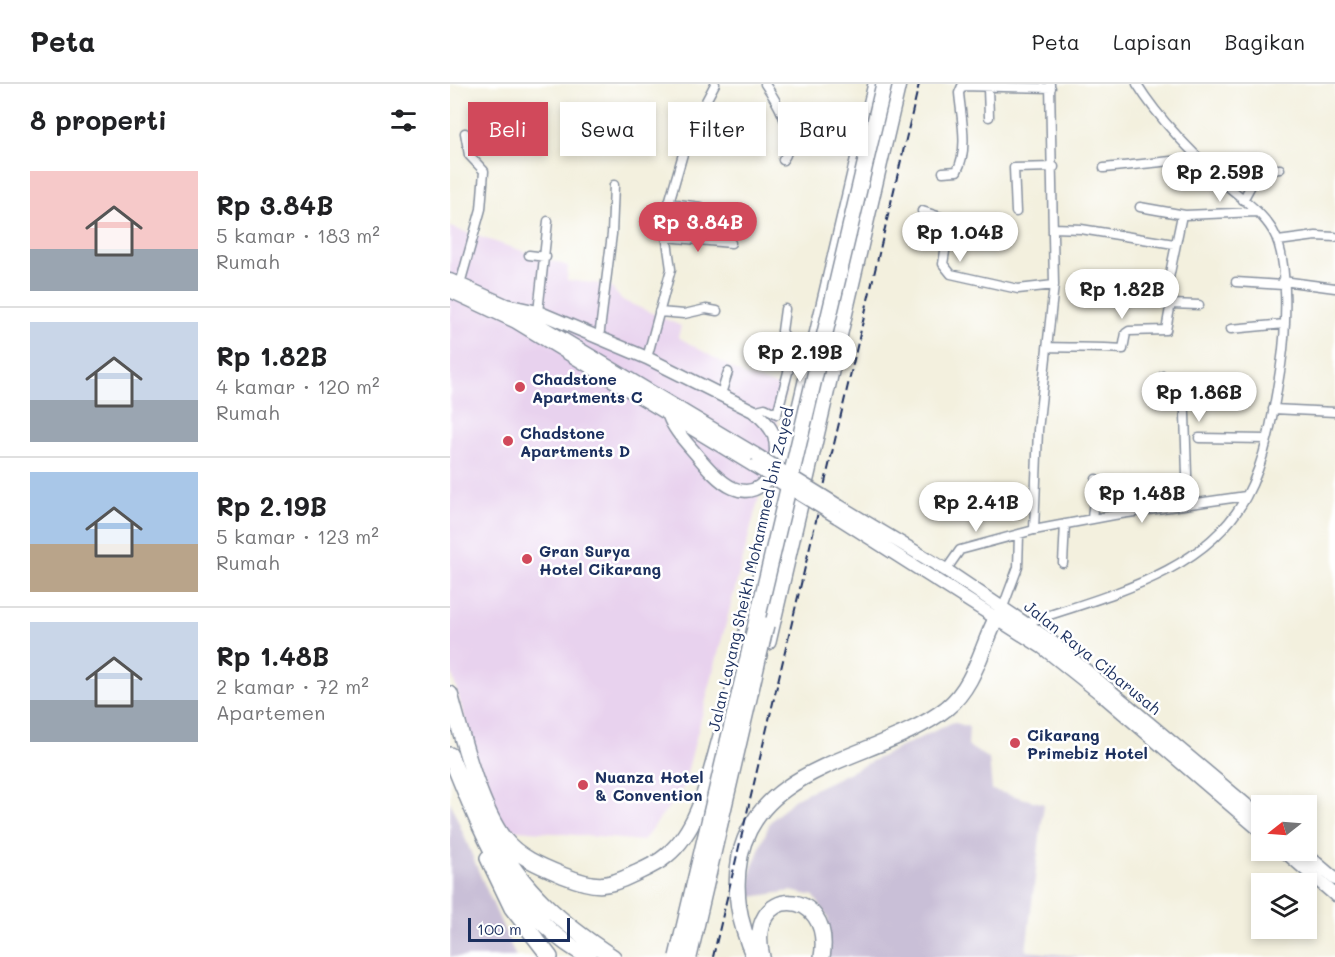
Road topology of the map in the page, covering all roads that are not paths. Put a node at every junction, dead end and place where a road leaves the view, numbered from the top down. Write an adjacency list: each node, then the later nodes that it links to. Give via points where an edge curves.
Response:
1 (715, 84): 20 (street, via 689,133)
2 (765, 84): 13 (street, via 785,124 788,147)
3 (876, 84): 81 (highway)
4 (884, 84): 93 (highway, Jalan Layang Sheikh Mohammed bin Zayed, bridge)
5 (891, 84): 94 (highway, Jalan Layang Sheikh Mohammed bin Zayed, bridge)
6 (898, 84): 95 (highway)
7 (1137, 84): 12 (street)
8 (1051, 86): 9 (street); 14 (street)
9 (988, 88): 10 (street); 17 (street, via 960,89 961,159 957,171)
10 (989, 117)
11 (465, 133): 40 (street, via 469,156 484,171 484,194)
12 (1200, 158): 15 (street); 19 (street)
13 (783, 160)
14 (1054, 167): 24 (street, via 1014,168); 29 (street)
15 (1104, 168)
16 (1280, 170): 19 (street, via 1259,171)
17 (943, 172)
18 (614, 185): 53 (street)
19 (1243, 200): 25 (street)
20 (669, 203): 21 (street); 31 (street, via 664,220)
21 (701, 207)
22 (1140, 207): 26 (street)
23 (922, 211): 30 (street, via 948,217)
24 (1016, 212)
25 (1257, 212): 26 (street); 33 (street)
26 (1182, 215): 35 (street)
27 (548, 221): 37 (street)
28 (919, 221): 30 (street)
29 (1054, 228): 35 (street); 41 (street)
30 (949, 230): 41 (street, via 944,264 951,274 1018,290)
31 (666, 237): 34 (street); 50 (street, via 671,269)
32 (1335, 237): 33 (street)
33 (1278, 241): 39 (street)
34 (731, 243)
35 (1174, 244): 45 (street, via 1168,278)
36 (529, 255): 37 (street)
37 (546, 257): 49 (street)
38 (1236, 282): 39 (street)
39 (1283, 283): 42 (street); 51 (street)
40 (453, 285): 44 (main road, Jalan Raya Cibarusah); 57 (main road, Jalan Raya Cibarusah)
41 (1054, 285): 54 (street)
42 (1335, 288)
43 (450, 300): 57 (main road, Jalan Raya Cibarusah, via 508,326 562,357)
44 (506, 304): 49 (main road); 57 (main road, Jalan Raya Cibarusah)
45 (1170, 304): 46 (street); 54 (street, via 1167,330 1129,331 1123,349 1106,345)
46 (1199, 305)
47 (785, 309): 61 (street, via 782,331 793,353 783,399 777,414 765,408)
48 (717, 311): 50 (street)
49 (538, 312): 53 (main road)
50 (659, 312): 55 (street)
51 (1285, 324): 52 (street); 60 (street)
52 (1231, 329)
53 (599, 338): 55 (main road)
54 (1048, 347): 73 (street, via 1038,430)
55 (647, 358): 59 (main road)
56 (728, 372): 59 (street)
57 (611, 374): 63 (main road, Jalan Raya Cibarusah); 66 (main road, Jalan Raya Cibarusah)
58 (1163, 376): 69 (street, via 1181,380 1184,385)
59 (721, 394): 61 (main road)
60 (1273, 409): 62 (street); 65 (street)
61 (753, 411): 63 (main road, via 770,428 776,449 769,478 759,487 744,490 719,478 671,424)
62 (1335, 412)
63 (669, 416): 66 (main road, Jalan Raya Cibarusah)
64 (1199, 438): 65 (street)
65 (1266, 439): 68 (street)
66 (754, 460): 70 (main road, Jalan Raya Cibarusah, bridge)
67 (1096, 479): 71 (street)
68 (1246, 496): 69 (street); 78 (street, via 1219,534 1169,568 1123,591)
69 (1188, 504): 71 (street)
70 (838, 511): 76 (main road, Jalan Raya Cibarusah); 77 (main road, Jalan Raya Cibarusah)
71 (1092, 519): 72 (street)
72 (1065, 524): 73 (street); 75 (street)
73 (1035, 530): 74 (street)
74 (1019, 536): 76 (street, via 960,550); 77 (street, via 1018,567)
75 (1063, 563)
76 (946, 570): 77 (main road, Jalan Raya Cibarusah)
77 (1000, 612): 78 (main road, Jalan Raya Cibarusah); 96 (highway, via 972,677 944,710 789,785 757,816 742,847 736,878 738,911)
78 (1024, 628): 83 (main road, Jalan Raya Cibarusah, via 1094,675); 84 (main road, Jalan Raya Cibarusah)
79 (450, 694): 81 (highway, via 471,764 503,838 538,865 599,886 615,883 649,866 677,846 705,790)
80 (450, 723): 92 (highway, via 491,830 516,872 564,924)
81 (723, 729): 93 (highway, via 722,756)
82 (450, 754): 85 (highway)
83 (1251, 809)
84 (1251, 823)
85 (478, 824): 90 (highway, via 501,888); 91 (highway, via 526,906 555,938)
86 (1296, 861): 89 (main road)
87 (1314, 861): 88 (main road)
88 (1335, 879)
89 (1335, 895)
90 (550, 957)
91 (589, 957)
92 (613, 957)
93 (676, 957)
94 (689, 957)
95 (695, 957)
96 (754, 957)
97 (762, 957): 98 (highway, via 760,924 774,907 789,902 806,907 818,918 824,931)
98 (822, 957)

